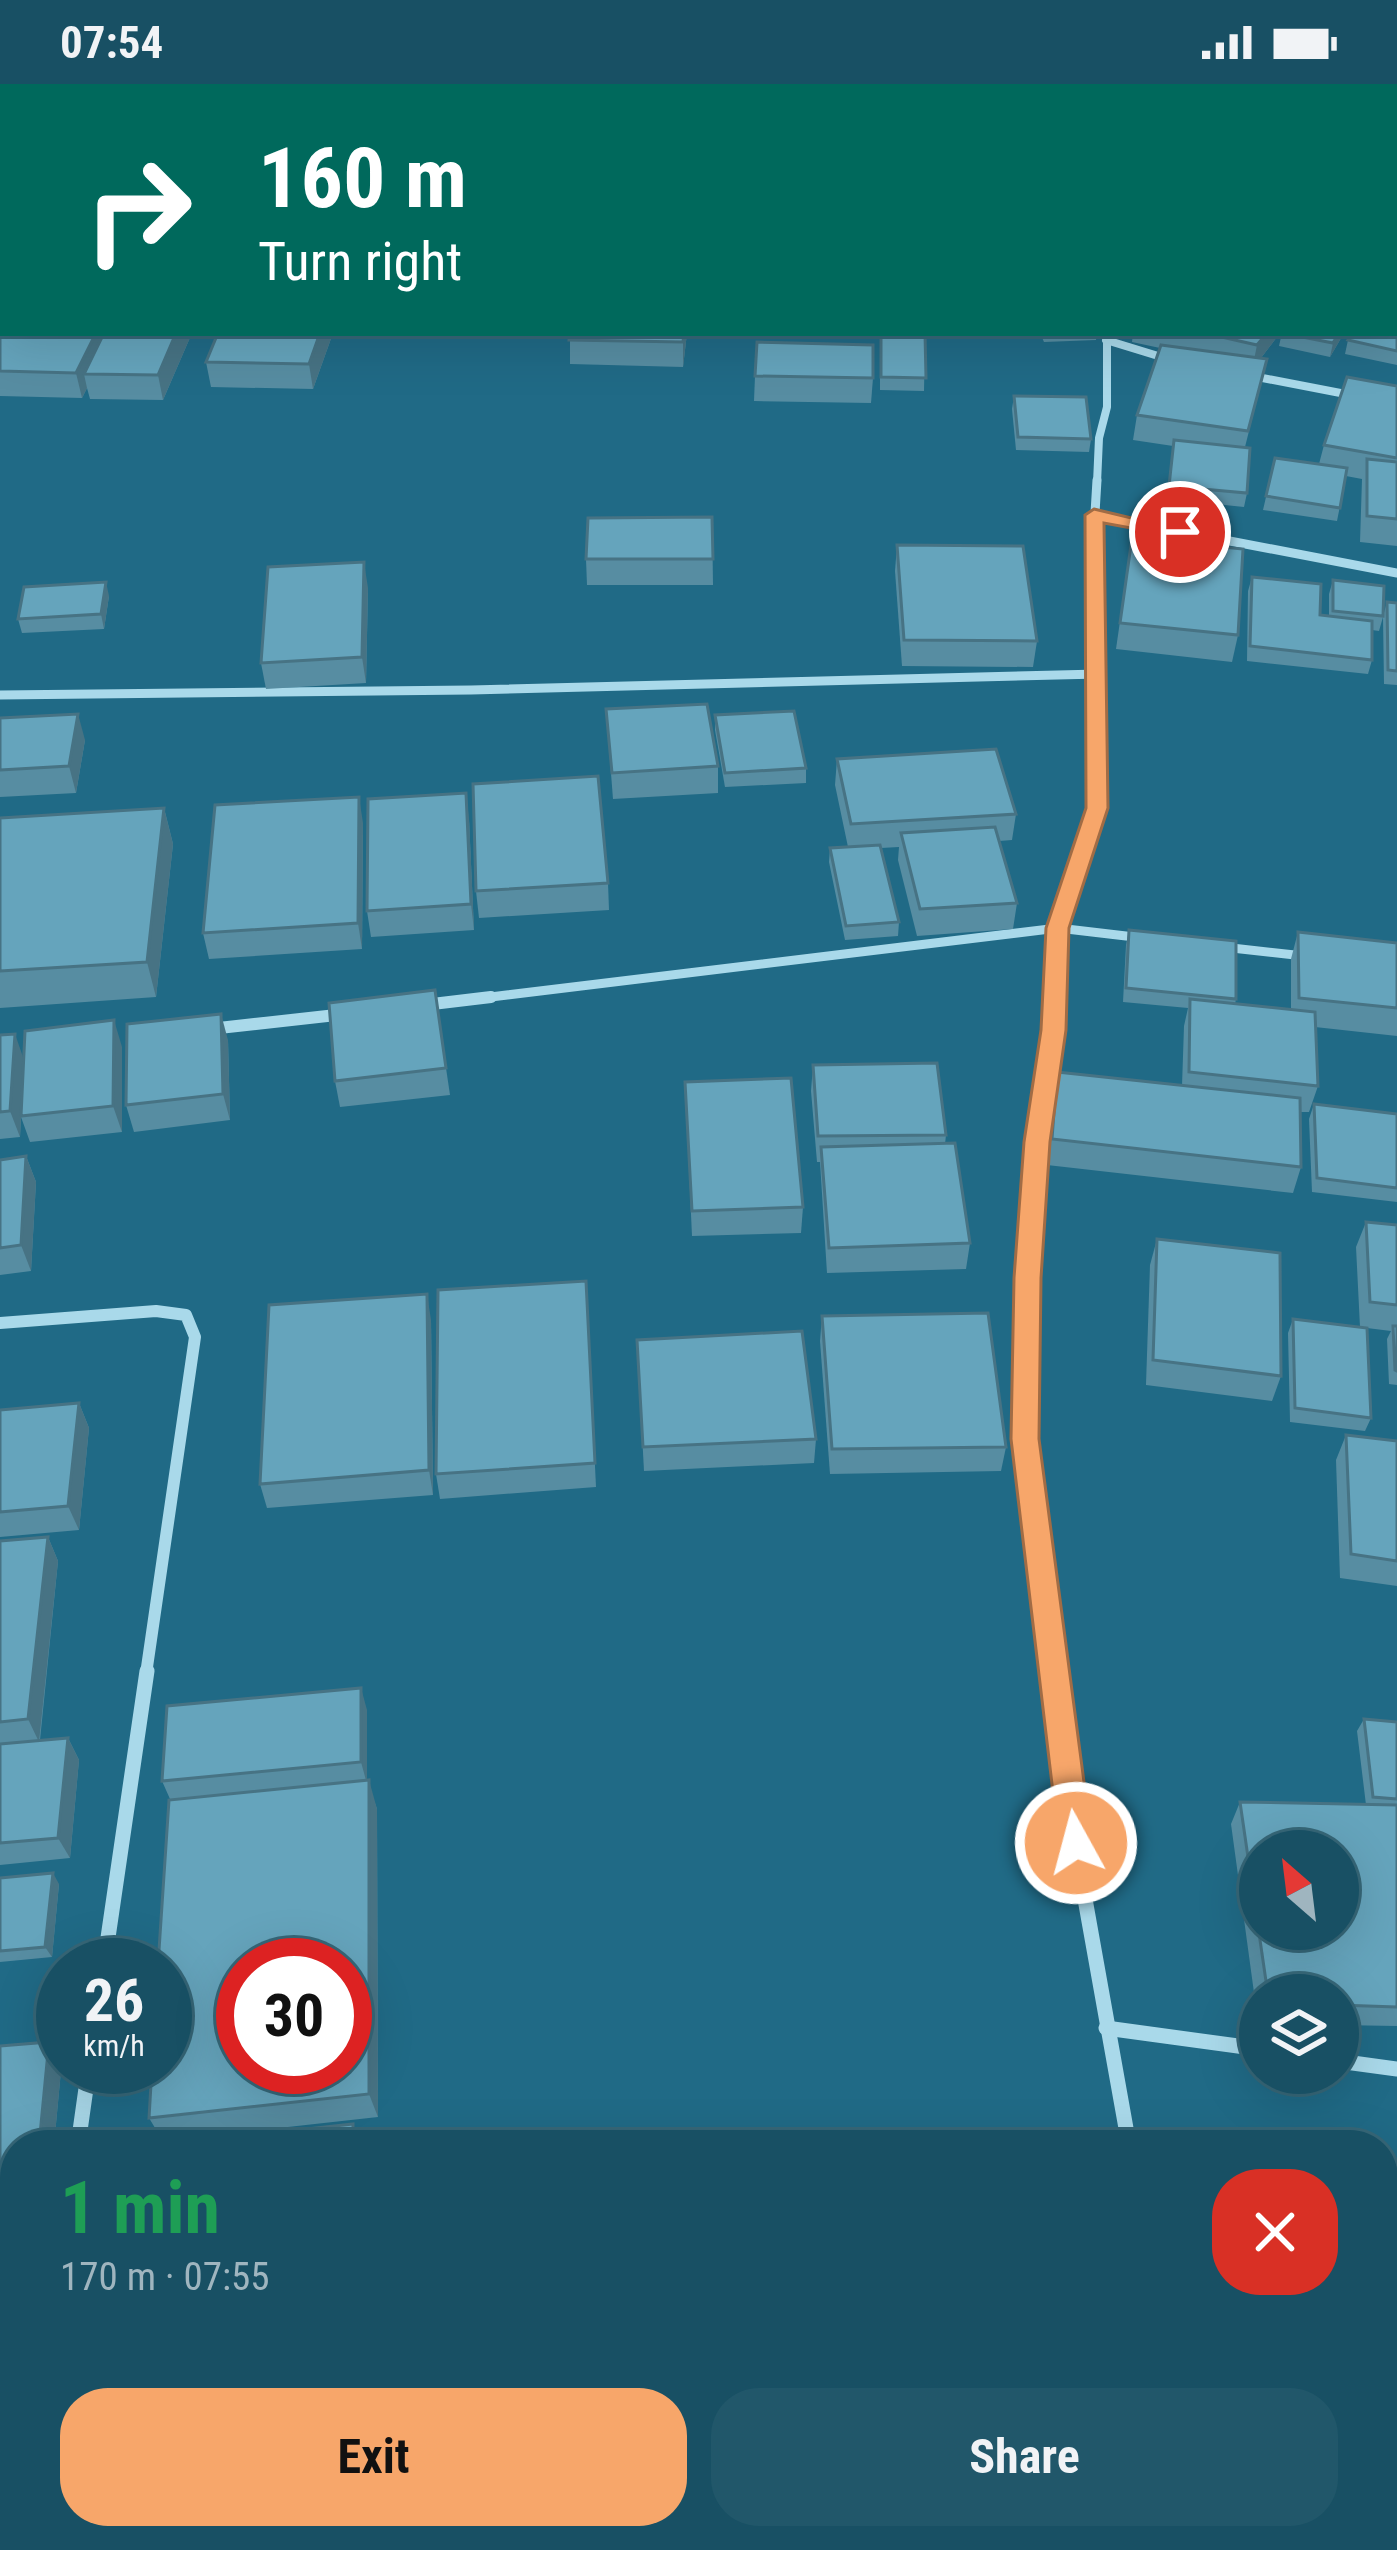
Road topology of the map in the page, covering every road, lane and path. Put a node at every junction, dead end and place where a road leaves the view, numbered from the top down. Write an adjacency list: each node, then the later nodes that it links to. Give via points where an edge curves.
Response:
1 (1107, 336): 2 (street); 5 (street)
2 (1177, 362)
3 (1234, 373): 4 (street)
4 (1376, 399)
5 (1094, 515): 6 (street); 7 (street)
6 (1397, 573)
7 (1099, 674): 8 (street); 9 (street, via 1097,808)
8 (0, 695)
9 (1058, 928): 10 (street); 13 (street); 18 (street, via 1027,1278 1025,1439)
10 (1147, 938)
11 (1214, 946): 12 (street)
12 (1328, 959)
13 (417, 1006)
14 (370, 1011): 15 (street)
15 (185, 1032)
16 (0, 1323): 17 (street, via 156,1312 186,1316 195,1337)
17 (108, 1938)
18 (1106, 2027): 19 (street); 24 (street)
19 (1239, 2047)
20 (1359, 2064): 21 (street)
21 (1397, 2069)
22 (85, 2094): 23 (street)
23 (80, 2130)
24 (1126, 2130)

